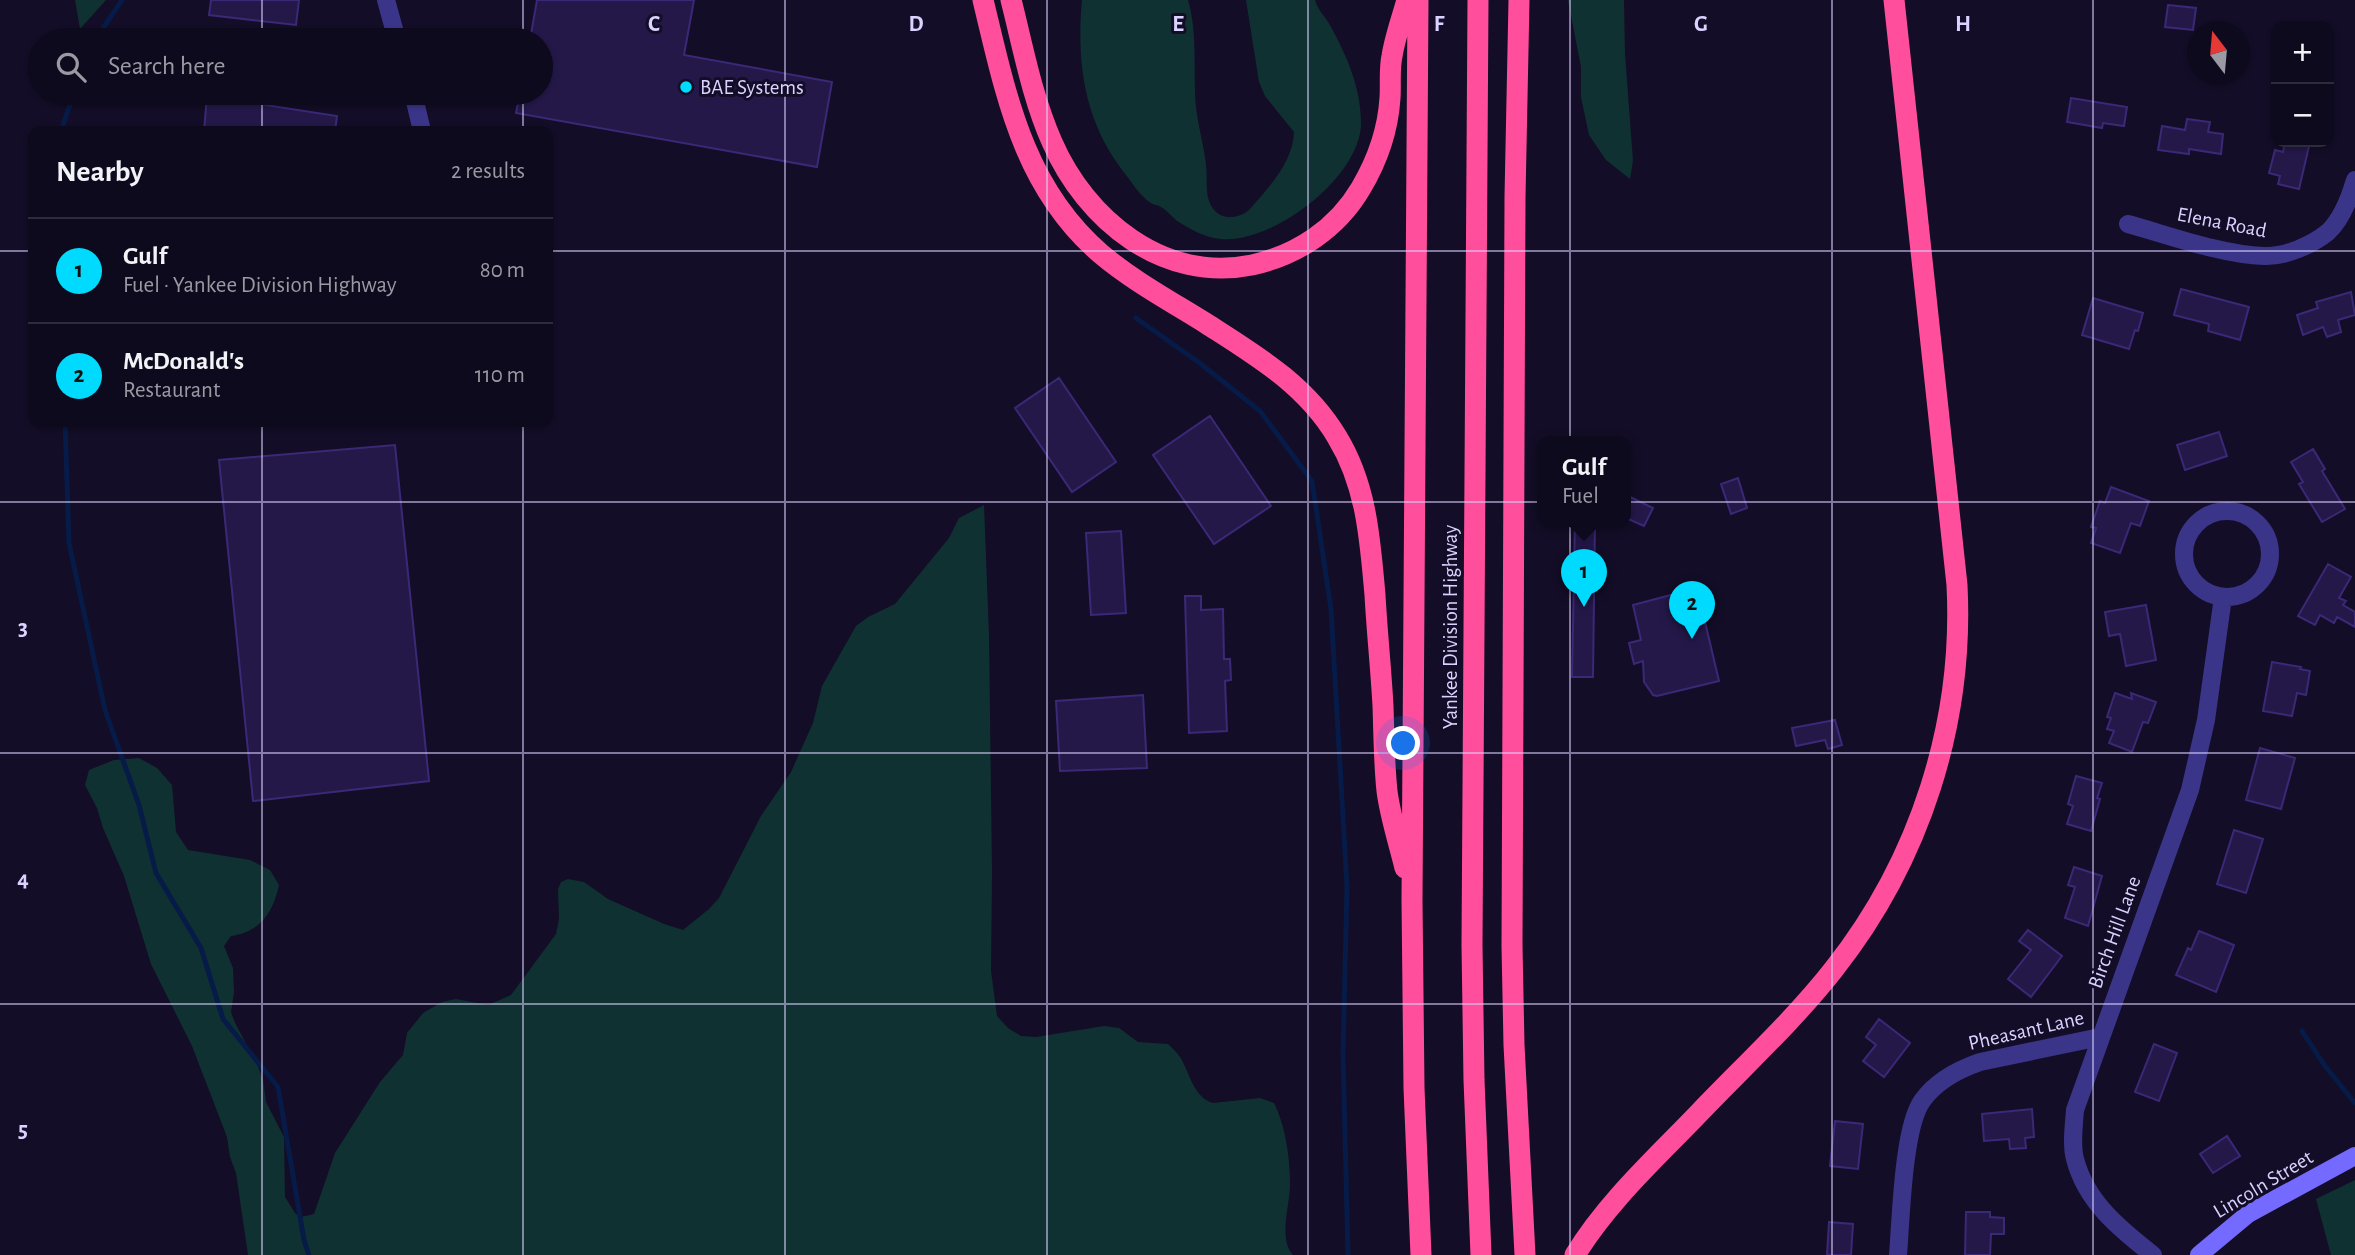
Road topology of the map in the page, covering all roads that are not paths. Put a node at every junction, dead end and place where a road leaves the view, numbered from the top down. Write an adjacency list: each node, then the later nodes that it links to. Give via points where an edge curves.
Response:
1 (386, 0): 9 (street)
2 (983, 0): 15 (highway, via 1020,137 1039,178 1067,218 1116,265 1288,379 1321,414 1348,457 1368,525 1387,792)
3 (1011, 0): 4 (highway, via 1046,130 1084,195 1120,232 1150,251 1188,264 1226,268 1274,259 1300,248 1329,227 1359,191 1385,131 1392,57)
4 (1407, 0)
5 (1418, 0): 15 (highway, Yankee Division Highway)
6 (1478, 0): 19 (highway, Yankee Division Highway, via 1472,945)
7 (1519, 0): 20 (highway, via 1513,946)
8 (1894, 0): 21 (highway, via 1957,576 1957,652 1942,750 1902,861 1850,947 1818,989 1613,1204)
9 (394, 28)
10 (416, 105): 11 (street)
11 (421, 126)
12 (2355, 180): 13 (street, Elena Road, via 2349,201 2329,231 2293,252 2241,253)
13 (2128, 224)
14 (2223, 597): 14 (street, via 2210,594 2192,580 2183,552 2195,525 2209,514 2236,512 2261,526 2270,549 2269,562 2255,587); 16 (street, Birch Hill Lane, via 2195,769)
15 (1412, 900): 18 (highway, Yankee Division Highway)
16 (2100, 1037): 22 (street, Pheasant Lane, via 1979,1062 1930,1091 1911,1129); 23 (street, Birch Hill Lane, via 2075,1110 2075,1157 2084,1182 2110,1220)
17 (2355, 1156): 24 (street, Lincoln Street, via 2248,1214)
18 (1421, 1255)
19 (1481, 1255)
20 (1525, 1255)
21 (1575, 1255)
22 (1898, 1255)
23 (2153, 1255)
24 (2199, 1255)

